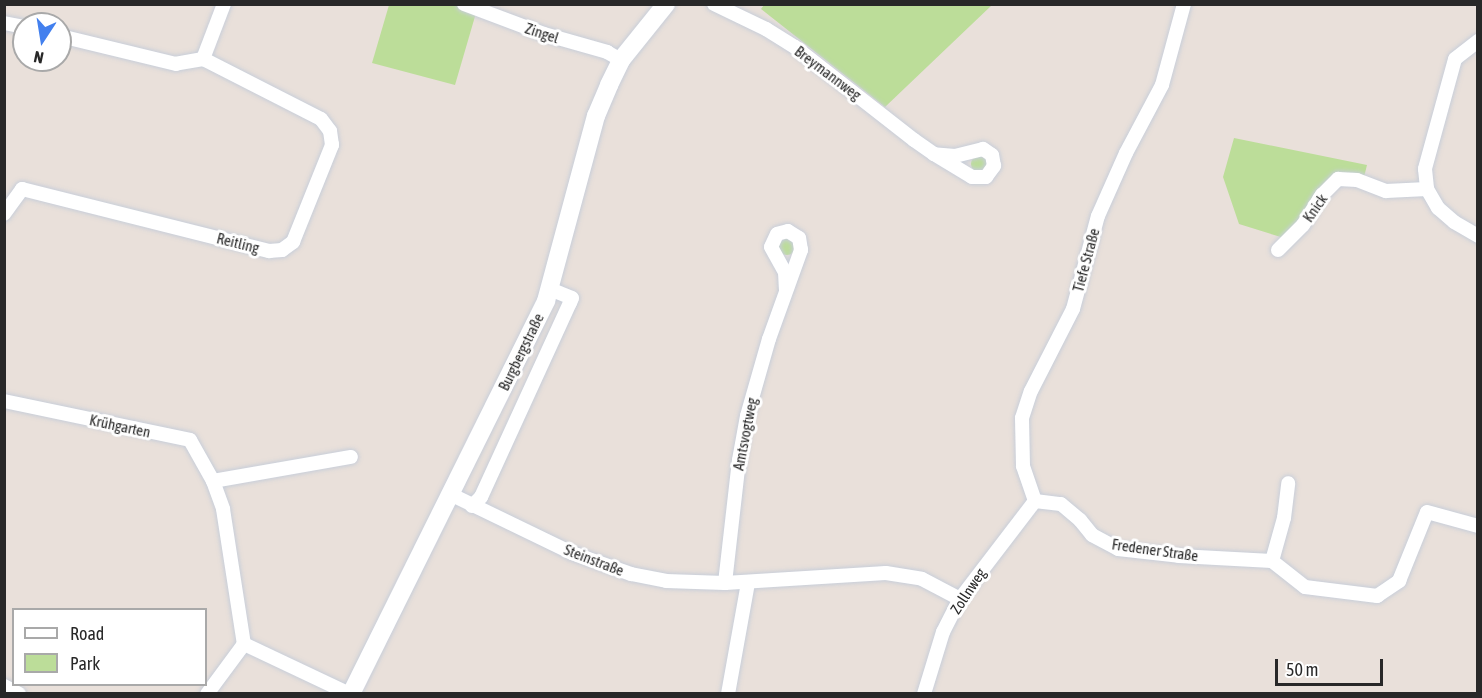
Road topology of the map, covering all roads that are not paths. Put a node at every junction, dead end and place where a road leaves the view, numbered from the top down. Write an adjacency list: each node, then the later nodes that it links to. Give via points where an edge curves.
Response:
1 (224, 4): 8 (street)
2 (464, 4): 9 (street, Zingel, via 544,34 608,52)
3 (666, 4): 9 (street, Burgbergstraße)
4 (714, 4): 10 (street, Breymannweg, via 795,47)
5 (1184, 4): 22 (street, Tiefe Straße, via 1162,85 1098,216 1073,309 1031,391 1022,418 1023,466)
6 (72, 39): 8 (street, via 176,64)
7 (1478, 41): 11 (street, via 1455,59 1425,169)
8 (203, 59): 12 (street, Reitling, via 321,118 330,131 332,145 293,242 282,250 269,251 22,189)
9 (621, 60): 15 (street, Burgbergstraße, via 596,116)
10 (934, 154)
11 (1427, 189): 13 (street, via 1438,208); 14 (street, Knick, via 1386,191 1357,180 1338,179 1322,195 1304,225)
12 (4, 214)
13 (1478, 236)
14 (1278, 250)
15 (550, 289): 21 (street, Burgbergstraße); 23 (street, via 572,298 481,497)
16 (786, 289): 27 (street, Amtsvogtweg, via 757,376 745,427)
17 (4, 401): 19 (street, Krühgarten, via 189,440)
18 (351, 458): 19 (street)
19 (213, 481): 29 (street, Krühgarten, via 224,509)
20 (1288, 483): 25 (street, via 1284,518)
21 (450, 494): 23 (street, Steinstraße); 33 (street, Burgbergstraße)
22 (1035, 501): 25 (street, Fredener Straße, via 1053,501 1067,508 1100,541 1118,549); 28 (street, Zollnweg)
23 (472, 506): 27 (street, Steinstraße, via 572,553 631,574 666,581)
24 (1478, 526): 25 (street, via 1427,512 1399,581 1377,596 1305,587)
25 (1272, 561)
26 (748, 583): 27 (street, Steinstraße); 28 (street, Steinstraße, via 895,574 922,579); 34 (street)
27 (725, 584)
28 (960, 599): 35 (street, Zollnweg, via 943,632)
29 (243, 644): 32 (street); 33 (street)
30 (4, 686): 31 (street)
31 (19, 693)
32 (207, 693)
33 (350, 693)
34 (728, 693)
35 (924, 693)

